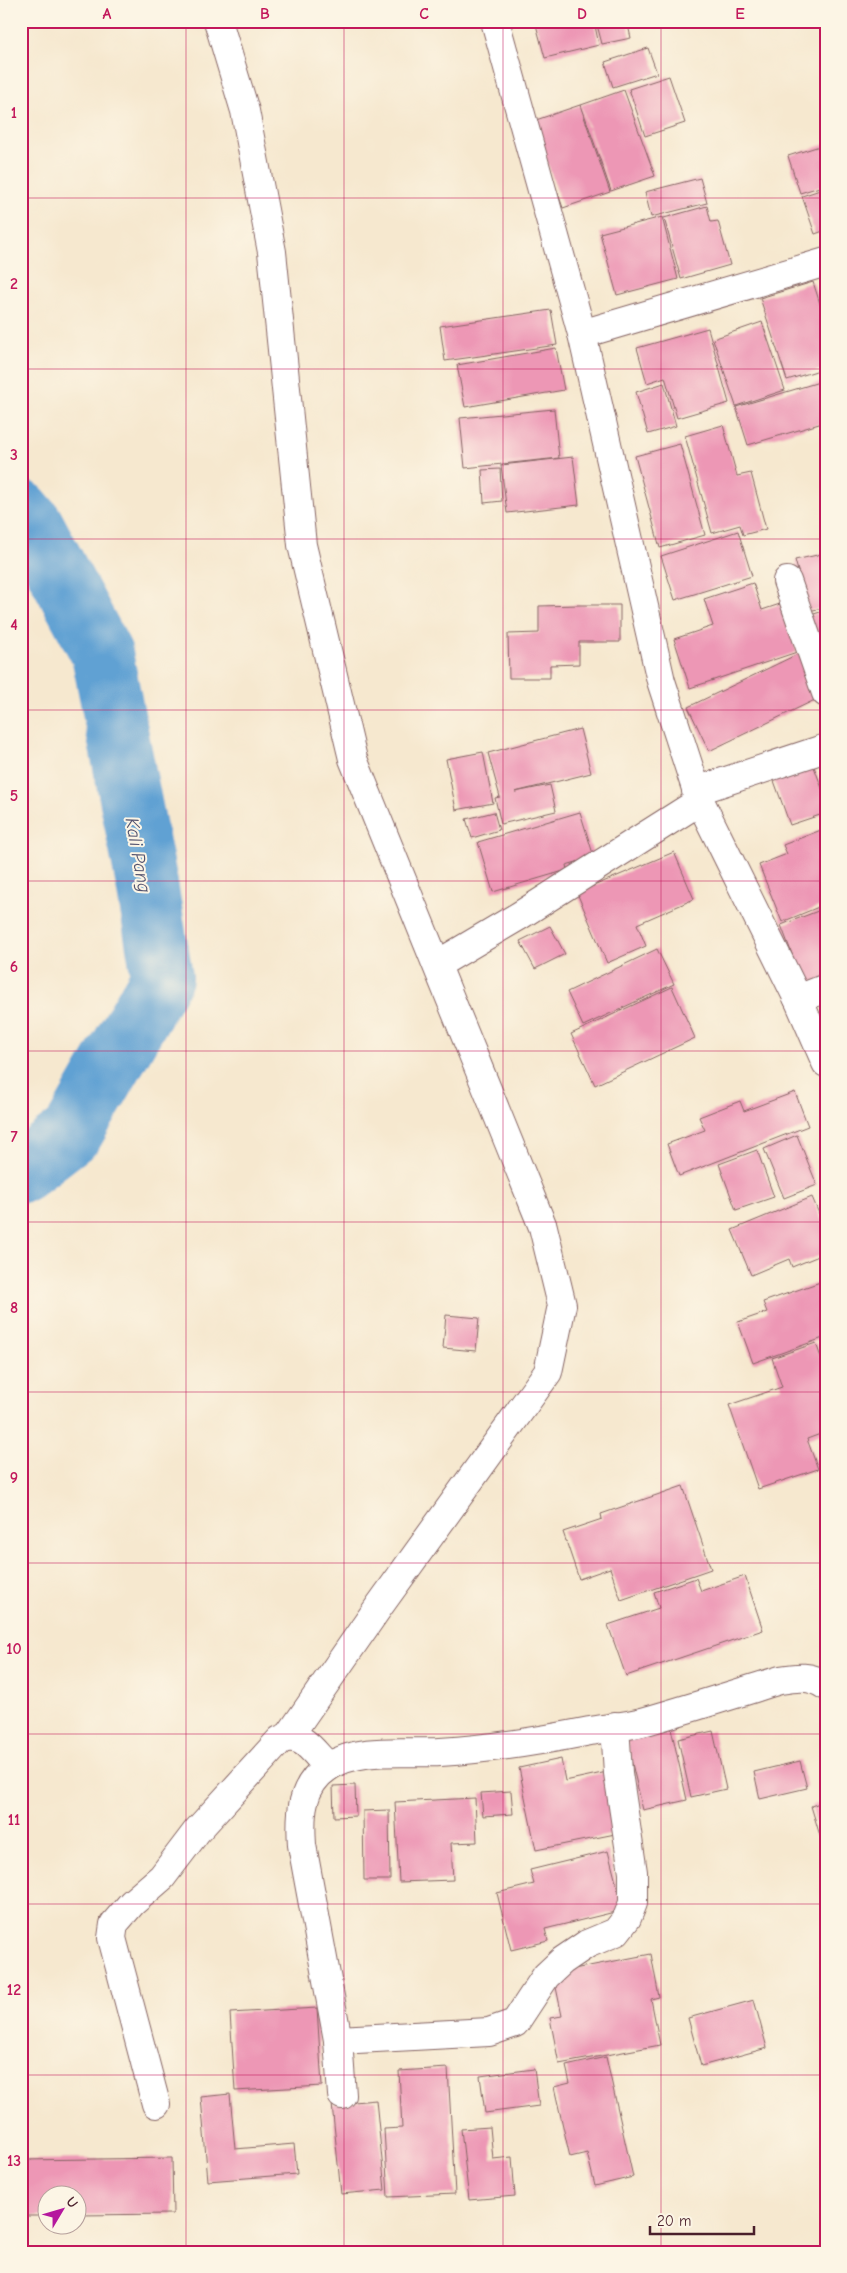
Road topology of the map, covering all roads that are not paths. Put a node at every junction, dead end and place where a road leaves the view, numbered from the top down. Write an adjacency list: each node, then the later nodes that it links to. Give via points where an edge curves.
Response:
1 (218, 21): 9 (street, via 245,111 272,252 302,545 353,759)
2 (495, 21): 4 (street)
3 (826, 262): 4 (street)
4 (582, 334): 8 (street, via 661,681)
5 (787, 581): 6 (street)
6 (826, 692)
7 (826, 748): 8 (street)
8 (698, 796): 9 (street, via 519,916); 11 (street)
9 (438, 964): 15 (street, via 543,1227 562,1305 548,1372)
10 (826, 988): 11 (street)
11 (798, 1000): 12 (street)
12 (826, 1063)
13 (826, 1686): 14 (street, via 800,1676 644,1721)
14 (615, 1726): 16 (street, via 515,1745 439,1752 376,1753 349,1757); 17 (street, via 618,1773 633,1872 633,1903 616,1932 587,1944 562,1961 537,1988 522,2015 506,2028 489,2032)
15 (290, 1736): 16 (street, via 307,1744); 19 (street, via 280,1740 259,1762 197,1831 162,1877 114,1924 112,1938)
16 (328, 1767): 17 (street, via 314,1781 300,1815 301,1838)
17 (338, 2040): 18 (street)
18 (342, 2095)
19 (156, 2104)

